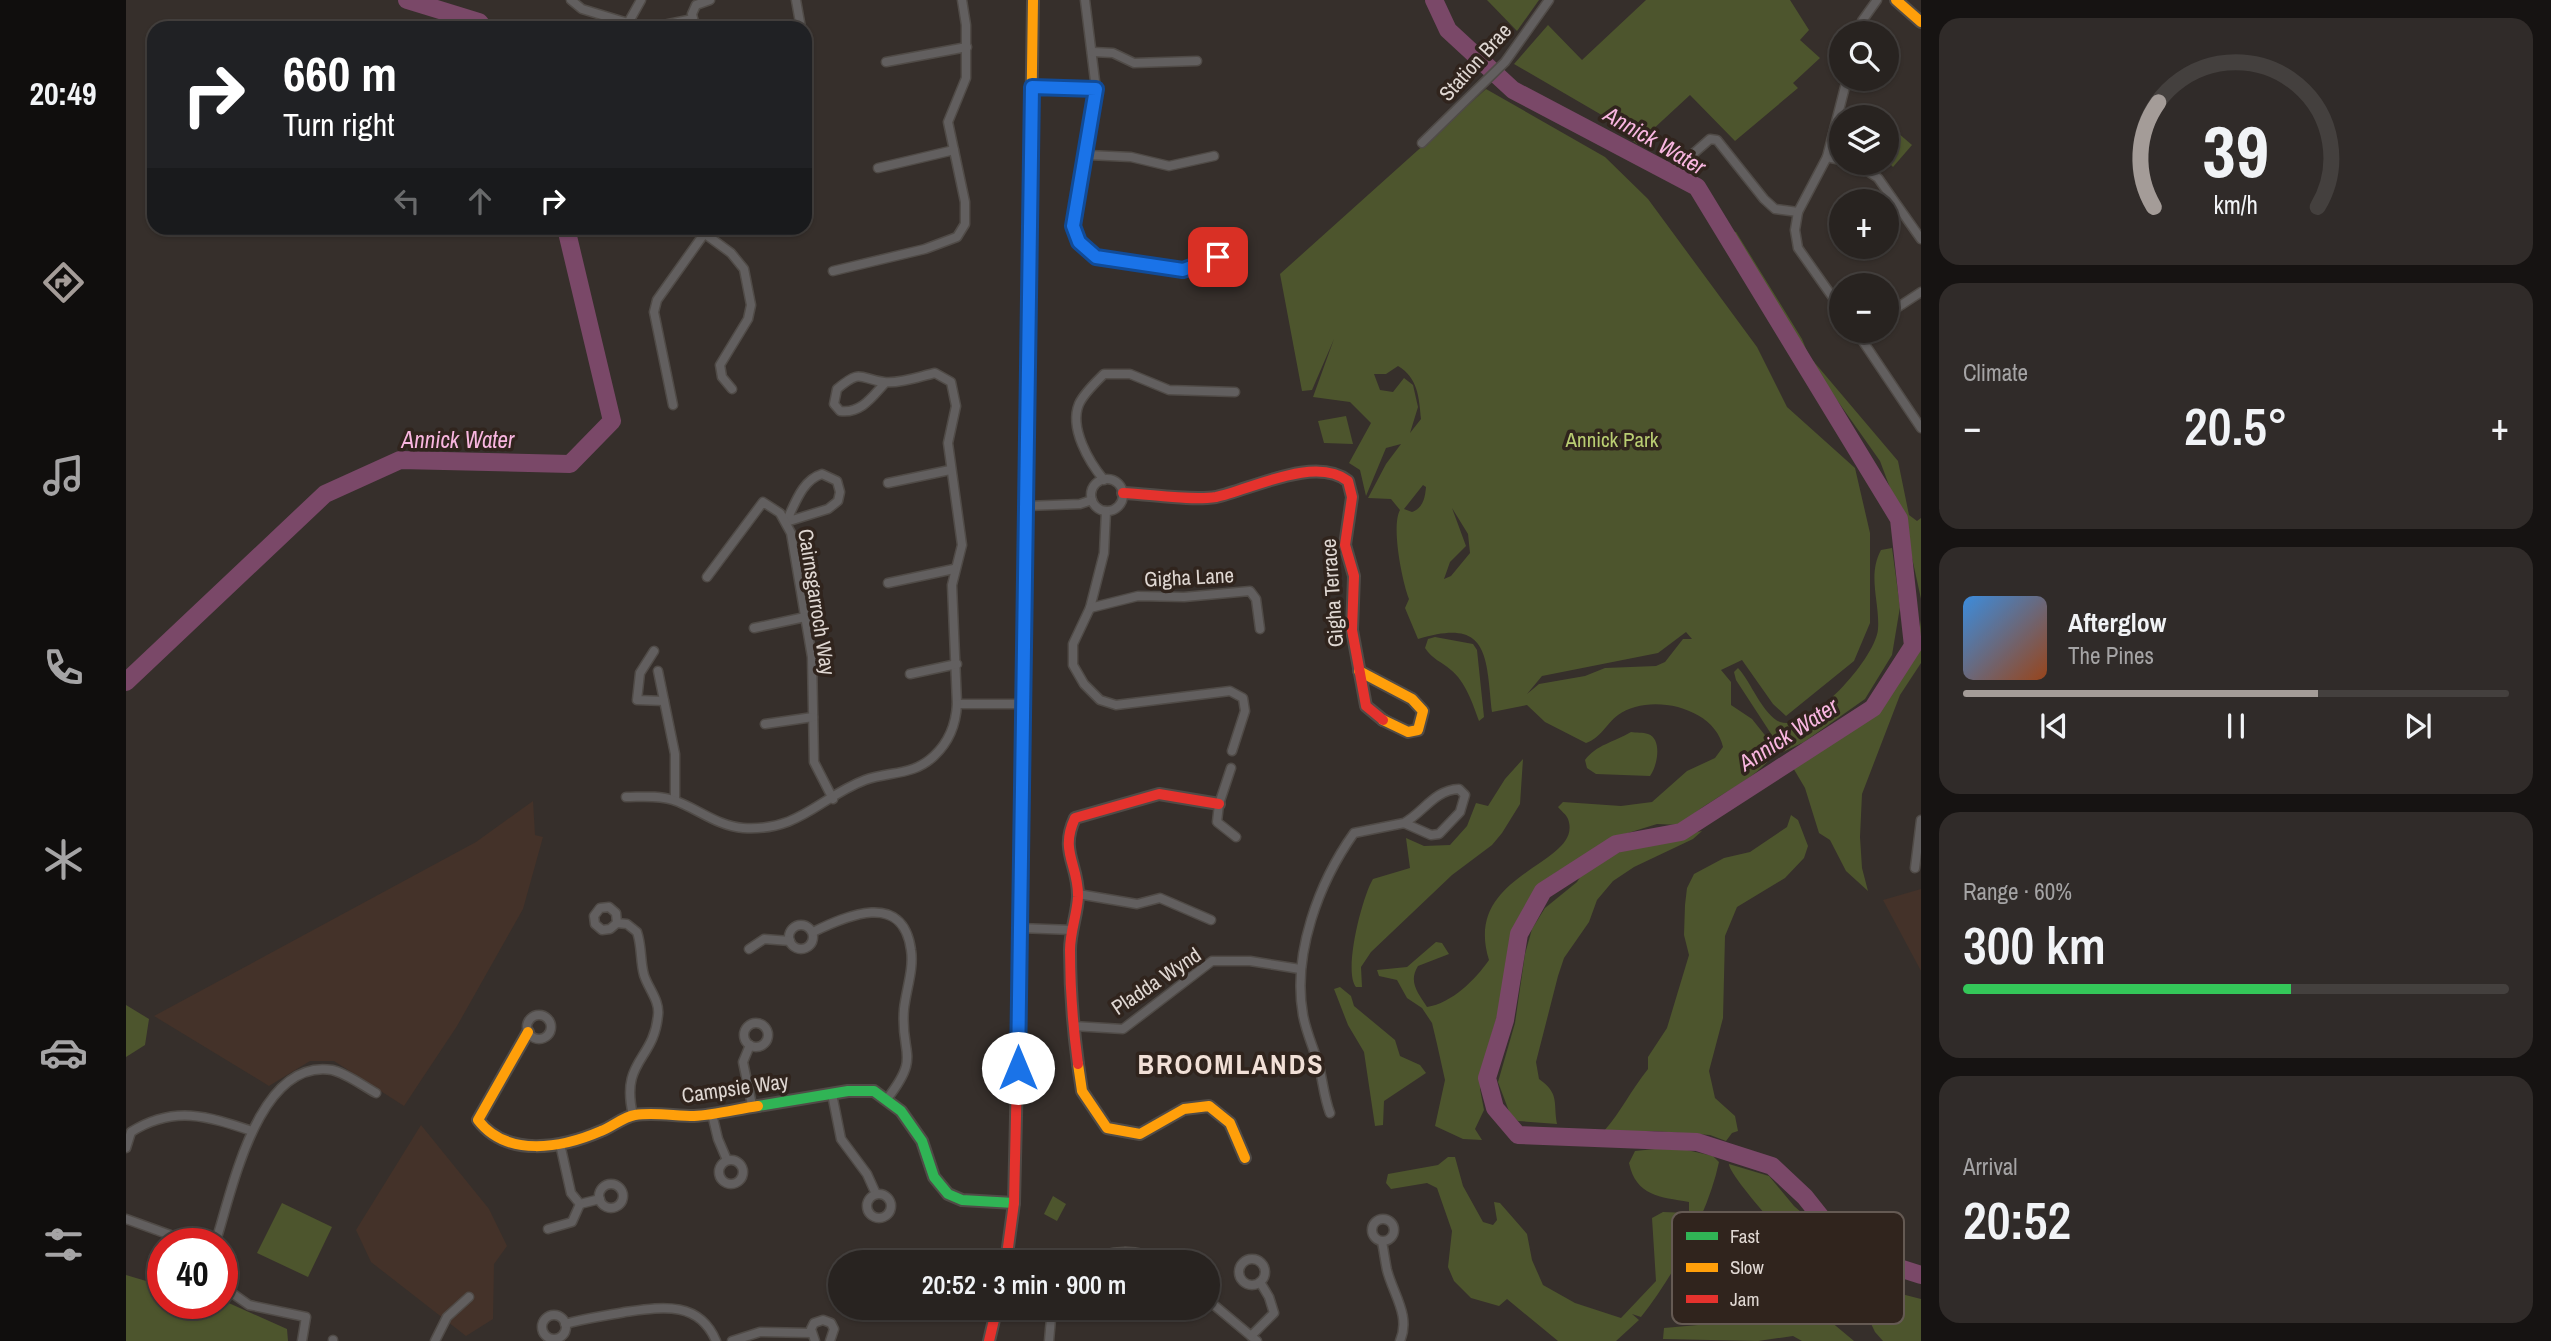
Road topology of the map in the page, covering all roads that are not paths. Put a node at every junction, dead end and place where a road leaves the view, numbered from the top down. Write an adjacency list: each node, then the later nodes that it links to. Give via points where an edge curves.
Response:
1 (571, 0): 11 (street)
2 (641, 0): 12 (street)
3 (710, 0): 13 (street, via 696,5)
4 (796, 0): 14 (street)
5 (962, 0): 17 (street)
6 (1033, 0): 21 (street)
7 (1085, 0): 18 (street)
8 (1549, 0): 24 (street, Station Brae, via 1505,62)
9 (1877, 0): 15 (street)
10 (1896, 0): 16 (street)
11 (613, 21)
12 (629, 21)
13 (694, 21)
14 (800, 21)
15 (1862, 21)
16 (1921, 22)
17 (967, 47): 20 (street); 25 (street, via 966,78 948,122)
18 (1093, 52): 19 (street, via 1113,53 1134,63); 22 (street)
19 (1197, 61)
20 (886, 62)
21 (1032, 87): 22 (street); 52 (street)
22 (1096, 89): 27 (street)
23 (1844, 91): 29 (street)
24 (1422, 143)
25 (954, 150): 30 (street); 37 (street, via 965,202 965,224 957,237)
26 (1694, 153): 32 (street, via 1710,139 1717,140 1775,209)
27 (1088, 155): 28 (street, via 1131,157 1163,166); 36 (street, via 1073,226 1079,242 1096,257 1183,270)
28 (1214, 156)
29 (1827, 157): 32 (street)
30 (878, 168)
31 (1873, 175): 35 (street)
32 (1798, 212): 38 (street, via 1798,248)
33 (698, 235): 45 (street, via 654,312)
34 (706, 235): 43 (street, via 744,269 751,304 748,319 720,365 722,377)
35 (1921, 239)
36 (1218, 257)
37 (833, 271)
38 (1829, 292)
39 (1921, 292): 40 (street)
40 (1899, 307)
41 (1867, 343): 46 (street)
42 (885, 383): 42 (street, via 861,408 841,411 834,404 837,389 856,377 867,375); 47 (street, via 935,373 951,382 956,406 948,443)
43 (733, 389)
44 (1235, 392): 48 (street, via 1169,390 1130,374 1104,374 1079,403 1077,414 1092,466)
45 (673, 405)
46 (1921, 428)
47 (950, 470): 49 (street); 55 (street, via 961,520 962,545)
48 (1104, 480): 50 (street, via 1116,482); 51 (street, via 1093,488)
49 (888, 483)
50 (1123, 493): 53 (street, via 1119,506); 65 (street, Gigha Terrace, via 1215,497 1298,474 1323,472 1343,477 1352,497 1345,545 1355,587 1351,623)
51 (1092, 500): 52 (street); 53 (street)
52 (1026, 506): 69 (street)
53 (1106, 511): 58 (street, via 1104,553)
54 (786, 522): 54 (street, via 811,479 822,474 837,481 840,497 835,505); 56 (street, Cairnsgarroch Way, via 763,502); 59 (street, Cairnsgarroch Way)
55 (954, 569): 57 (street); 63 (street)
56 (708, 577)
57 (888, 583)
58 (1090, 608): 61 (street, Gigha Lane, via 1138,596 1250,591 1256,599); 72 (street, via 1075,635 1072,657 1084,684 1100,700 1116,705 1230,691 1243,698 1245,711)
59 (805, 617): 60 (street); 70 (street, Cairnsgarroch Way, via 813,657)
60 (754, 628)
61 (1259, 629)
62 (654, 651): 67 (street, via 640,673 637,700)
63 (957, 664): 66 (street); 68 (street)
64 (658, 671): 67 (street)
65 (1359, 671): 65 (street, Gigha Terrace, via 1369,712 1408,732 1418,730 1423,717 1418,704)
66 (910, 674)
67 (664, 701): 76 (street, via 675,754)
68 (957, 704): 69 (street); 75 (street, via 947,741 927,762 900,775 861,782)
69 (1023, 704): 85 (street)
70 (813, 717): 71 (street); 75 (street, Cairnsgarroch Way, via 814,762)
71 (765, 724)
72 (1232, 751)
73 (1231, 768): 77 (street)
74 (625, 797): 76 (street)
75 (833, 799): 76 (street, via 794,820 742,828)
76 (675, 800)
77 (1219, 804): 80 (street, via 1217,822); 82 (street, via 1159,794 1075,818 1067,835)
78 (1404, 823): 78 (street, via 1450,789 1465,795 1460,811 1439,834); 90 (street, via 1354,833 1334,861)
79 (1921, 825): 81 (street)
80 (1236, 837)
81 (1915, 868)
82 (1078, 894): 83 (street, via 1137,904 1160,898); 86 (street)
83 (1210, 920)
84 (617, 923): 100 (street, via 637,932 643,971 659,1013 649,1048 634,1067 629,1084)
85 (1019, 928): 86 (street); 108 (street)
86 (1073, 930): 91 (street)
87 (813, 932): 88 (street, via 798,925 790,932); 88 (street, via 813,941 805,948 796,948); 96 (street, via 867,911 892,917 907,936 911,951 904,1010 909,1060 905,1075)
88 (790, 940): 89 (street, via 764,939)
89 (749, 949)
90 (1300, 970): 91 (street, Pladda Wynd, via 1250,961 1212,961 1123,1029); 98 (street, via 1303,1015)
91 (1073, 1026): 104 (street, via 1082,1091 1107,1128 1140,1134 1184,1109 1209,1107 1230,1123)
92 (528, 1032): 102 (street, Campsie Way, via 478,1120 498,1139 528,1147)
93 (750, 1045): 97 (street, via 743,1062)
94 (376, 1093): 101 (street, via 335,1070 309,1070 279,1089)
95 (832, 1094): 96 (street, Campsie Way, via 874,1091); 97 (street, Campsie Way); 106 (street, via 841,1139)
96 (887, 1099): 108 (street, via 922,1141 934,1177 948,1194 962,1200)
97 (752, 1105): 99 (street, Campsie Way)
98 (1331, 1113)
99 (712, 1114): 100 (street, Campsie Way); 105 (street)
100 (633, 1115): 102 (street, Campsie Way, via 600,1132)
101 (251, 1131): 103 (street, via 201,1114 149,1121 131,1132); 112 (street)
102 (559, 1144): 109 (street, via 571,1193)
103 (126, 1148)
104 (1245, 1158)
105 (727, 1160)
106 (876, 1194)
107 (600, 1199): 109 (street)
108 (1014, 1203): 115 (street)
109 (580, 1204): 113 (street, via 572,1222)
110 (126, 1219): 111 (street)
111 (151, 1228)
112 (220, 1228)
113 (548, 1229)
114 (1382, 1242): 132 (street, via 1387,1272 1402,1307)
115 (1008, 1250)
116 (1260, 1283): 124 (street, via 1274,1313)
117 (238, 1297): 125 (street, via 249,1305 306,1317)
118 (469, 1297): 126 (street, via 447,1317)
119 (1220, 1310): 124 (street)
120 (994, 1320): 130 (street)
121 (1051, 1320): 131 (street)
122 (565, 1324): 127 (street, via 596,1314 669,1306 703,1319)
123 (813, 1337): 128 (street, via 760,1332); 129 (street, via 814,1323 827,1321 834,1329)
124 (1254, 1339)
125 (302, 1341)
126 (435, 1341)
127 (716, 1341)
128 (732, 1341)
129 (830, 1341)
130 (989, 1341)
131 (1049, 1341)
132 (1400, 1341)

